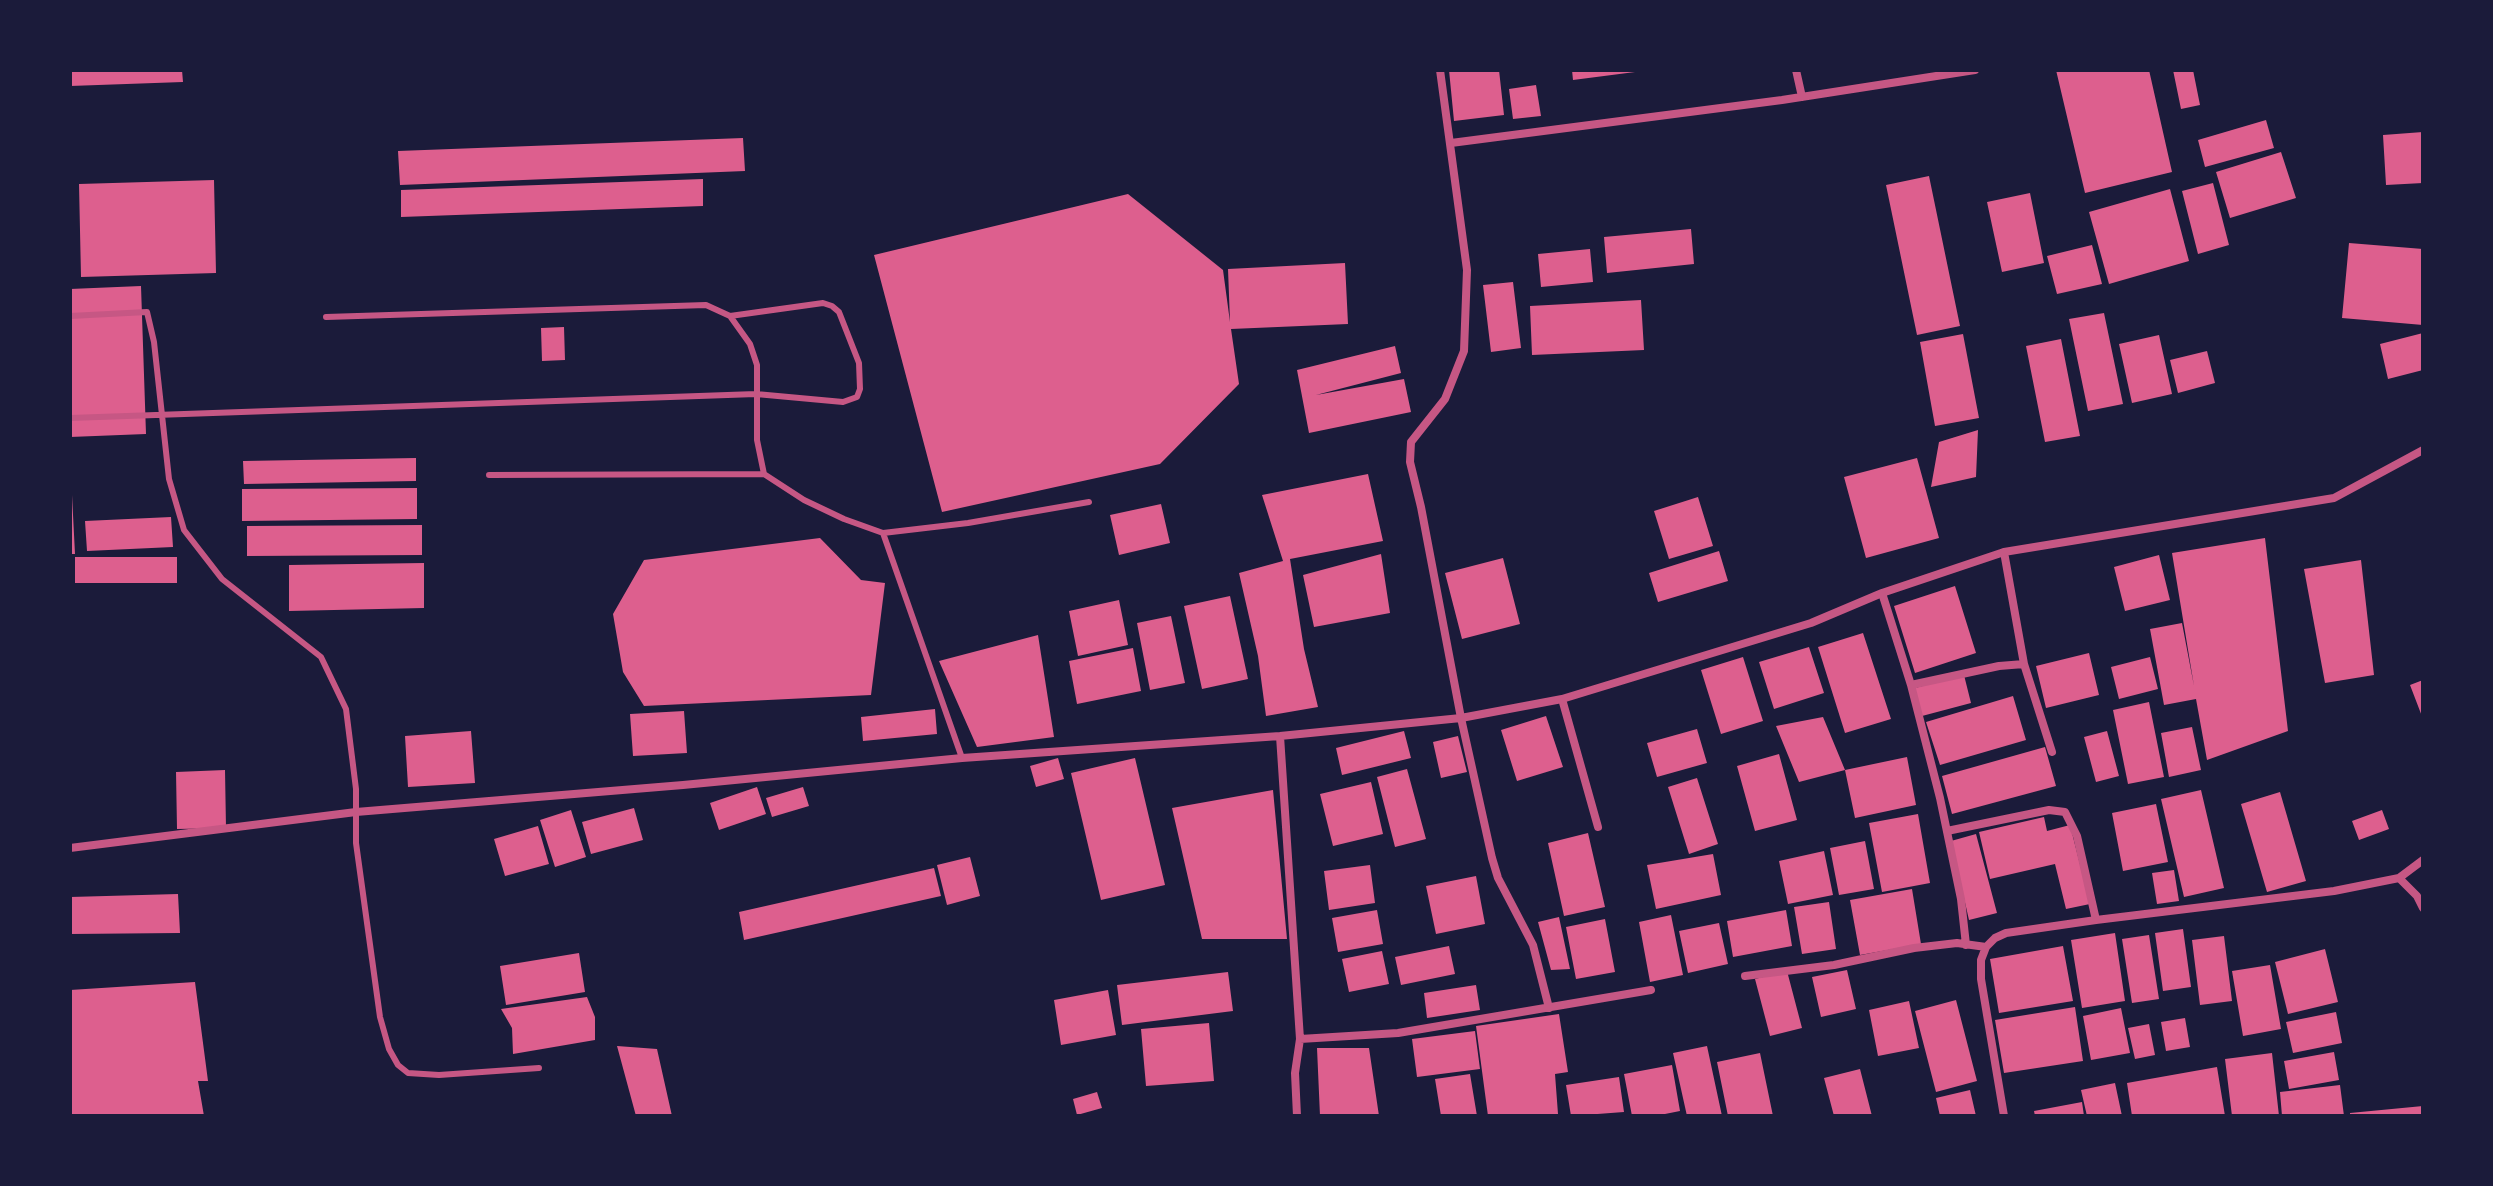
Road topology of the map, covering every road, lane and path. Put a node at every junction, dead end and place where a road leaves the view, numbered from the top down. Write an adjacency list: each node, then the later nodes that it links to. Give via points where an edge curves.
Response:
1 (1440, 70): 5 (street)
2 (1796, 70): 4 (street)
3 (1975, 70): 4 (street)
4 (1802, 97): 5 (street)
5 (1451, 143): 22 (street, via 1467,270 1464,351 1445,399 1411,442 1410,462)
6 (70, 316): 10 (lane, via 147,312)
7 (730, 316): 8 (lane, via 706,305); 9 (lane, via 750,344 757,365); 9 (lane, via 832,306 859,363 860,389 850,402)
8 (326, 317)
9 (756, 394): 10 (lane); 13 (lane)
10 (163, 415): 11 (lane); 26 (lane, via 169,479 184,530 222,579 321,657 346,709)
11 (70, 418)
12 (2423, 450): 17 (street, via 2334,498)
13 (764, 474): 14 (lane); 16 (lane, via 804,500)
14 (489, 475)
15 (1089, 502): 16 (lane)
16 (883, 533): 25 (lane)
17 (2004, 552): 18 (street); 19 (street)
18 (1882, 593): 20 (street); 21 (street, via 1811,623)
19 (2024, 664): 20 (street); 24 (street)
20 (1911, 685): 28 (street)
21 (1562, 699): 22 (street); 27 (street)
22 (1461, 718): 23 (street); 38 (street, via 1498,878 1533,945)
23 (1280, 736): 25 (street); 39 (street)
24 (2052, 752)
25 (962, 758): 26 (street)
26 (356, 812): 29 (street); 40 (lane, via 380,1017 398,1065 408,1073 439,1075)
27 (1598, 827)
28 (1947, 831): 33 (street, via 2049,810 2065,812 2077,836); 34 (street)
29 (70, 848)
30 (2423, 860): 31 (street)
31 (2399, 878): 32 (street); 33 (street)
32 (2423, 908)
33 (2096, 920): 35 (street, via 2006,933)
34 (1966, 945): 35 (street); 36 (street, via 1914,948)
35 (1986, 947): 42 (street, via 1981,979)
36 (1745, 976)
37 (1651, 990): 38 (street)
38 (1549, 1008): 39 (street, via 1398,1033)
39 (1300, 1039): 41 (street)
40 (539, 1068)
41 (1297, 1116)
42 (2004, 1116)

